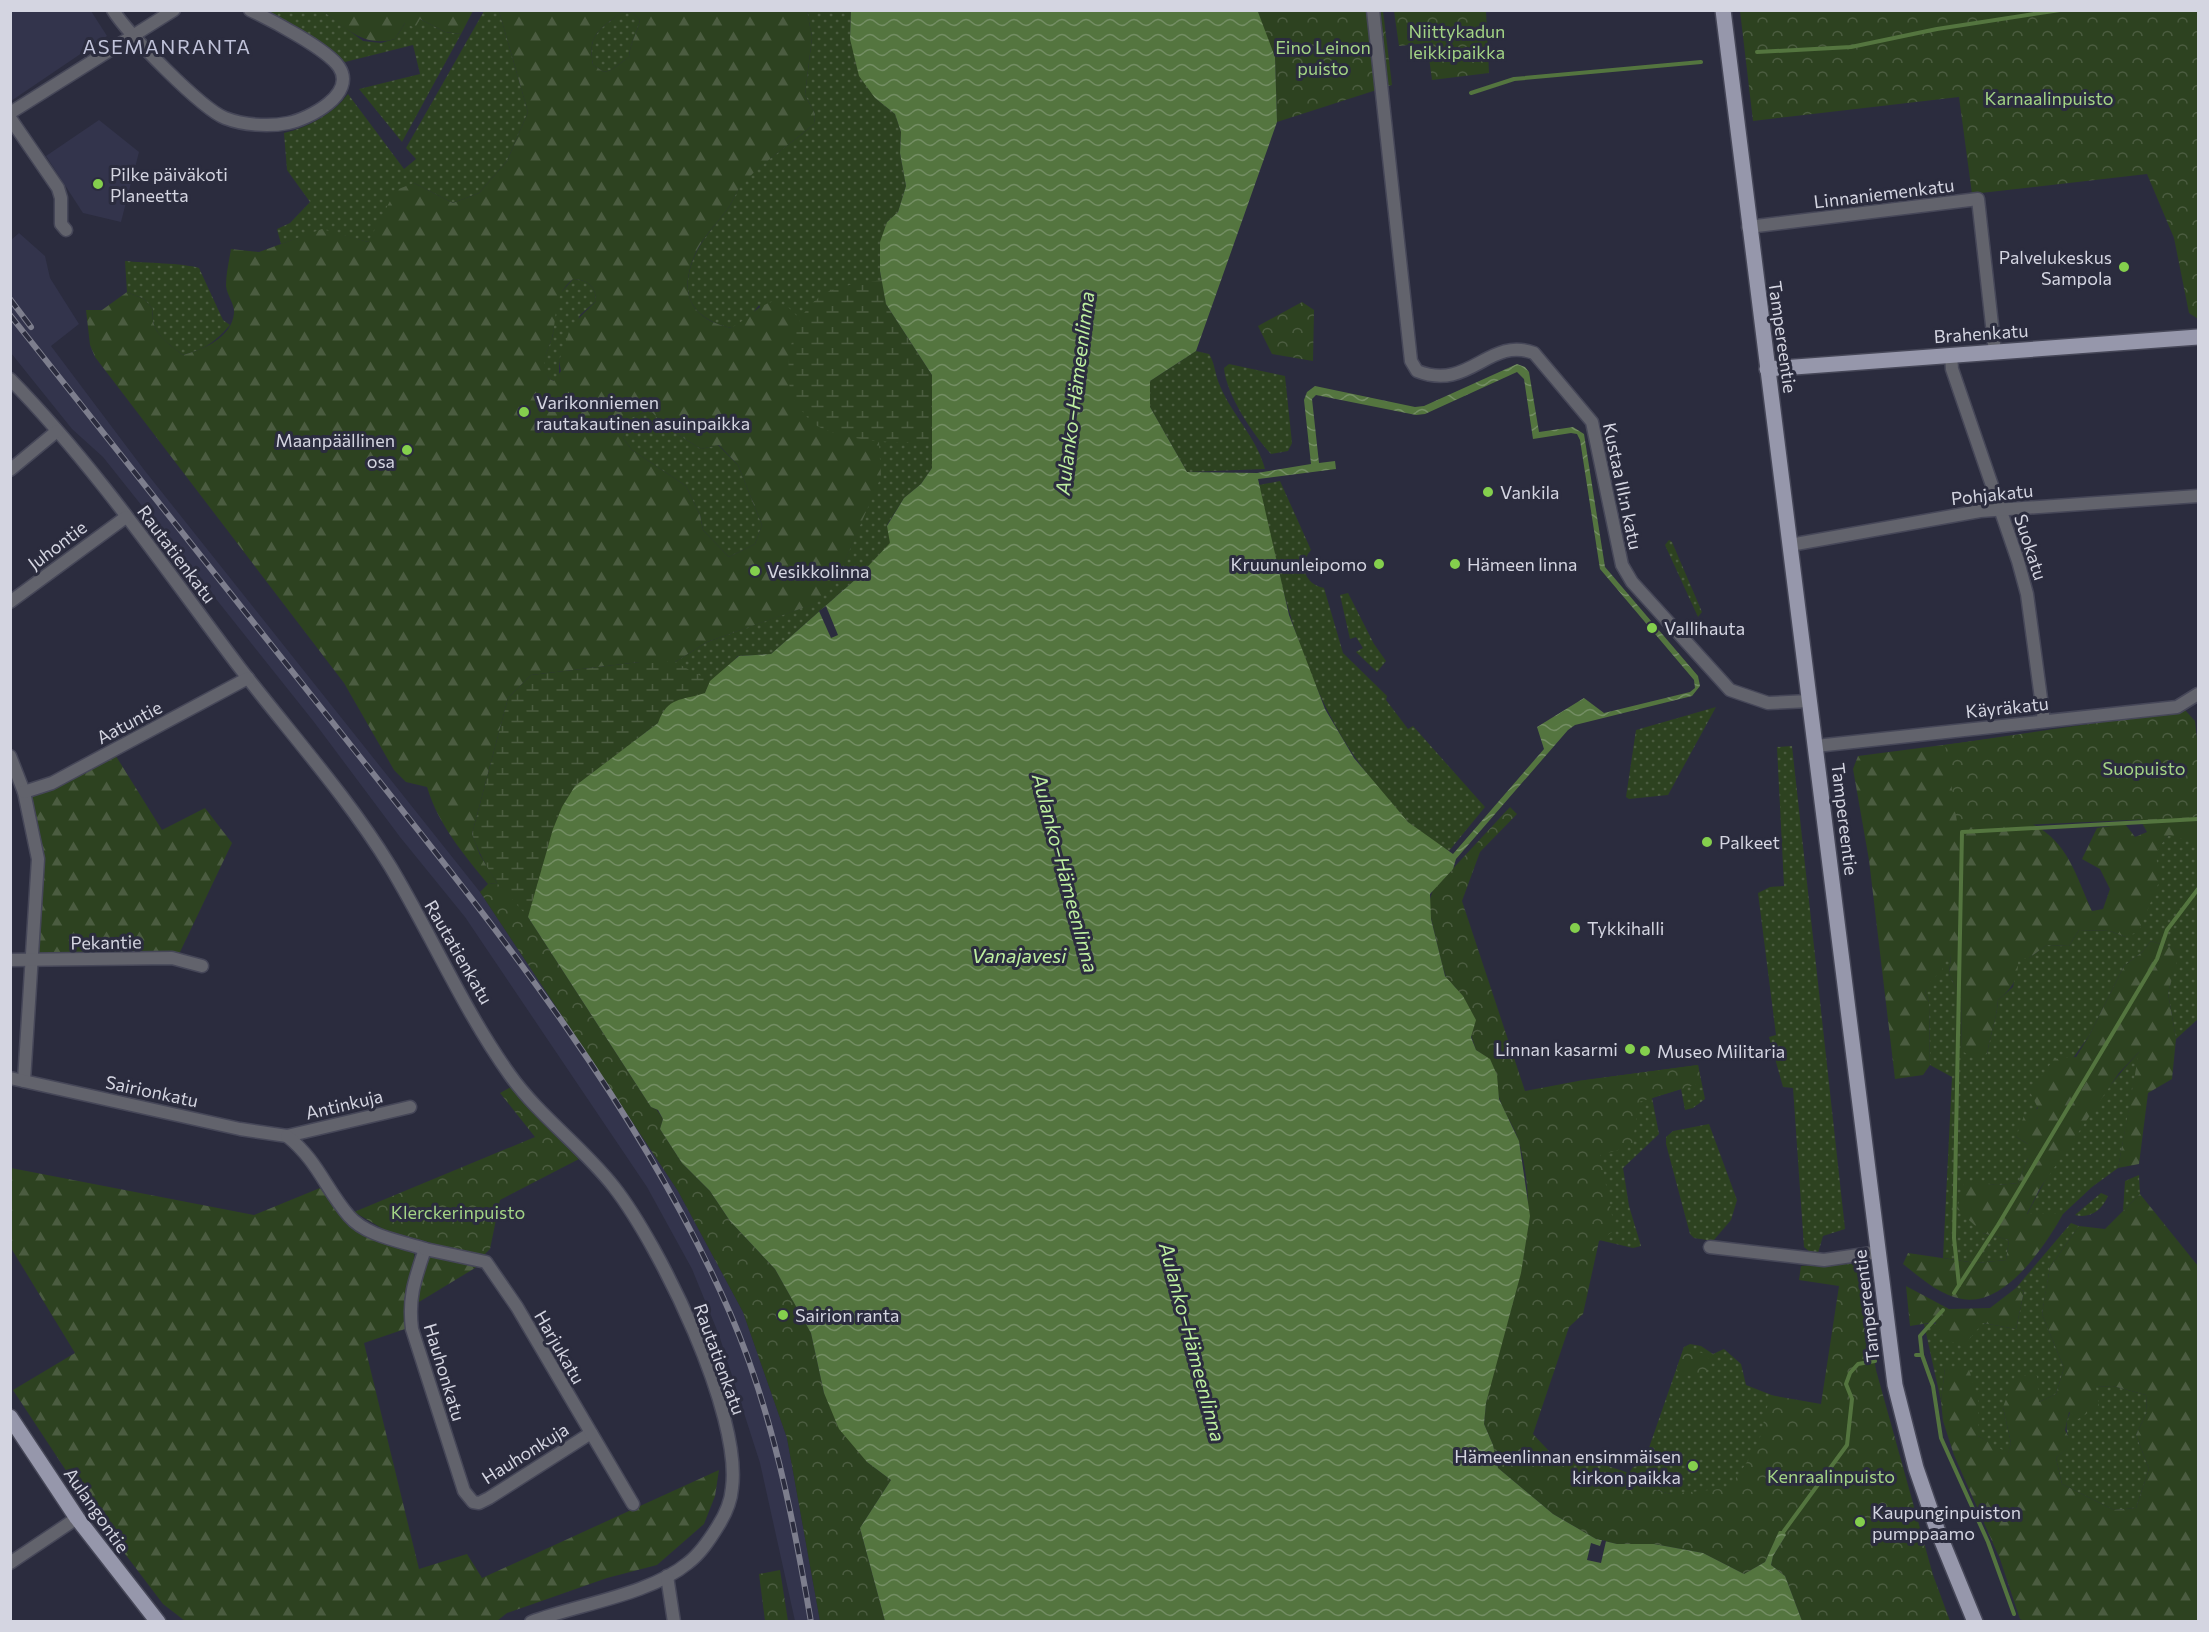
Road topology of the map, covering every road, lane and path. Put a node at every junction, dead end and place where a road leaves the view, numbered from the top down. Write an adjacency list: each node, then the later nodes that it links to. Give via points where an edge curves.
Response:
1 (113, 10): 6 (street)
2 (174, 10): 6 (street)
3 (250, 10): 6 (street, via 339,66 341,86 335,98 290,123 242,123 207,107)
4 (1373, 10): 25 (street, Kustaa III:n katu, via 1411,361 1417,371 1446,378 1500,353 1522,349 1534,353 1592,422 1622,565 1632,582 1730,690 1768,703)
5 (1722, 10): 9 (main road, Tampereentie)
6 (135, 36): 7 (street)
7 (10, 113)
8 (10, 118): 10 (street, via 58,188 61,224)
9 (1748, 227): 12 (street, Linnaniemenkatu, via 1978,199); 14 (main road, Tampereentie)
10 (66, 230)
11 (2199, 337): 12 (main road, Brahenkatu)
12 (1995, 352): 13 (main road, Brahenkatu)
13 (1951, 355): 14 (main road, Brahenkatu); 19 (street, Suokatu, via 1952,369)
14 (1767, 369): 21 (main road, Tampereentie)
15 (10, 379): 16 (street, Rautatienkatu)
16 (57, 432): 17 (street); 20 (street, Rautatienkatu)
17 (10, 470)
18 (2199, 496): 19 (street, Pohjakatu)
19 (1999, 509): 21 (street, Pohjakatu); 26 (street, Suokatu, via 2027,594)
20 (126, 517): 22 (street, Juhontie); 23 (street, Rautatienkatu)
21 (1790, 545): 25 (main road, Tampereentie)
22 (10, 602)
23 (248, 678): 29 (street, Aatuntie, via 52,783); 46 (street, Rautatienkatu, via 297,737 388,863 512,1078 612,1184 662,1261 726,1423 733,1467 732,1491 723,1518 688,1564)
24 (2199, 694): 26 (street, Käyräkatu, via 2176,707)
25 (1809, 701): 27 (main road, Tampereentie)
26 (2044, 721): 27 (street, Käyräkatu)
27 (1816, 746): 39 (main road, Tampereentie)
28 (10, 756): 29 (street)
29 (24, 792): 31 (street, via 38,859)
30 (10, 960): 31 (street, Pekantie)
31 (31, 961): 32 (street, Pekantie, via 172,958); 34 (street)
32 (202, 966)
33 (10, 1078): 34 (street, Sairionkatu)
34 (24, 1081): 36 (street, Sairionkatu)
35 (410, 1107): 36 (street, Antinkuja)
36 (286, 1136): 38 (street, via 306,1151 350,1217 380,1234)
37 (1710, 1247): 39 (street, via 1824,1260)
38 (425, 1249): 41 (street, Harjukatu, via 486,1262); 42 (street, Hauhonkatu, via 412,1284 412,1329 464,1491)
39 (1879, 1252): 50 (main road, Tampereentie, via 1900,1406 1936,1529)
40 (10, 1417): 44 (main road, Aulangontie)
41 (591, 1433): 42 (street, Hauhonkuja); 43 (street, Harjukatu)
42 (479, 1503)
43 (633, 1504)
44 (77, 1518): 45 (street); 47 (main road, Aulangontie)
45 (10, 1563)
46 (667, 1576): 48 (street, Rautatienkatu); 49 (street)
47 (158, 1622)
48 (531, 1622)
49 (674, 1622)
50 (1975, 1622)

